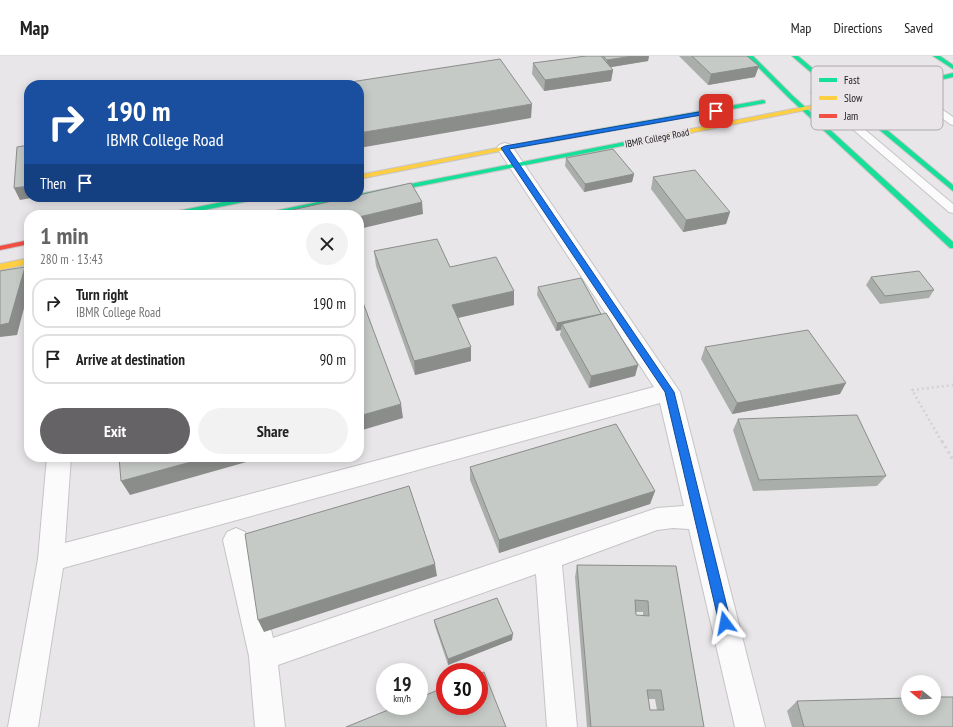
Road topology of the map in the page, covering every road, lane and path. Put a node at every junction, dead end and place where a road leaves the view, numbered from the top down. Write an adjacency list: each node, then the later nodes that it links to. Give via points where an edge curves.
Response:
1 (750, 56): 11 (main road)
2 (795, 56): 5 (main road)
3 (936, 56): 4 (main road)
4 (951, 65)
5 (811, 70)
6 (953, 75): 7 (main road, IBMR College Road)
7 (943, 78)
8 (811, 93): 9 (main road, IBMR College Road)
9 (808, 94): 10 (lane); 11 (main road, IBMR College Road)
10 (811, 96)
11 (783, 99): 13 (main road); 20 (main road, IBMR College Road)
12 (811, 109): 13 (main road, IBMR College Road)
13 (804, 110): 15 (main road); 20 (main road, IBMR College Road)
14 (943, 115): 16 (lane)
15 (811, 116)
16 (953, 122)
17 (826, 130): 30 (main road)
18 (859, 130): 28 (lane)
19 (882, 130): 22 (main road)
20 (510, 156): 21 (main road, IBMR College Road); 23 (main road, IBMR College Road); 35 (street)
21 (364, 176)
22 (953, 189)
23 (364, 195)
24 (233, 202): 26 (main road)
25 (329, 202): 27 (main road)
26 (193, 210)
27 (289, 210)
28 (953, 210)
29 (24, 243): 31 (main road)
30 (953, 246)
31 (0, 248)
32 (24, 262): 33 (main road)
33 (0, 267)
34 (953, 385): 36 (path, via 912,390)
35 (670, 392): 38 (street); 41 (street)
36 (953, 460)
37 (59, 462): 41 (street)
38 (700, 519): 40 (street, via 667,516); 46 (street)
39 (236, 540): 42 (street)
40 (548, 558): 42 (street); 45 (street)
41 (51, 559): 43 (street)
42 (263, 656): 44 (street)
43 (23, 727)
44 (270, 727)
45 (562, 727)
46 (750, 727)

